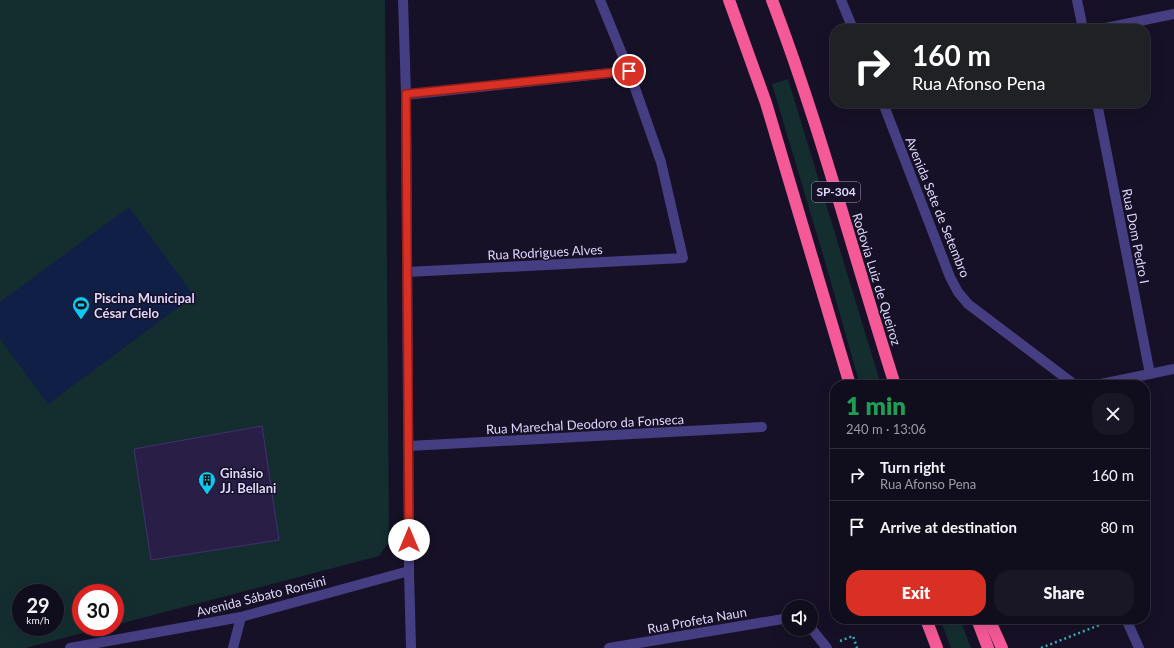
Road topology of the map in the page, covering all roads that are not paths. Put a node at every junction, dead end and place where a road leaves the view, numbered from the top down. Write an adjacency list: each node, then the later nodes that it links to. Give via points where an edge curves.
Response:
1 (404, 0): 12 (street)
2 (600, 0): 11 (street)
3 (729, 0): 18 (highway, SP-304, via 766,102)
4 (772, 0): 19 (highway, Rodovia Luiz de Queiroz / SP-304, via 826,158)
5 (842, 0): 8 (street)
6 (1077, 0): 9 (street)
7 (1174, 14): 10 (street)
8 (851, 24)
9 (1082, 24)
10 (1125, 24)
11 (629, 71): 12 (street); 15 (street, Rua Rodrigues Alves, via 661,162 683,258)
12 (406, 94): 15 (street)
13 (885, 108): 20 (street, Avenida Sete de Setembro, via 958,292 968,304)
14 (1098, 108): 17 (street, Rua Dom Pedro I)
15 (407, 272): 23 (street)
16 (1174, 369): 17 (street)
17 (1150, 374): 21 (street)
18 (849, 380)
19 (893, 380)
20 (1068, 380)
21 (1121, 380)
22 (762, 427): 23 (street, Rua Marechal Deodoro da Fonseca)
23 (409, 446): 24 (street)
24 (409, 571): 25 (street, Avenida Sábato Ronsini); 34 (street)
25 (241, 617): 32 (street, Avenida Sábato Ronsini); 33 (street)
26 (782, 619): 35 (street, Rua Profeta Naun)
27 (927, 624): 37 (highway)
28 (979, 624): 38 (highway)
29 (991, 624): 39 (highway)
30 (1128, 624): 40 (street)
31 (817, 636): 36 (street)
32 (70, 648)
33 (233, 648)
34 (411, 648)
35 (611, 648)
36 (827, 648)
37 (935, 648)
38 (988, 648)
39 (1002, 648)
40 (1139, 648)

